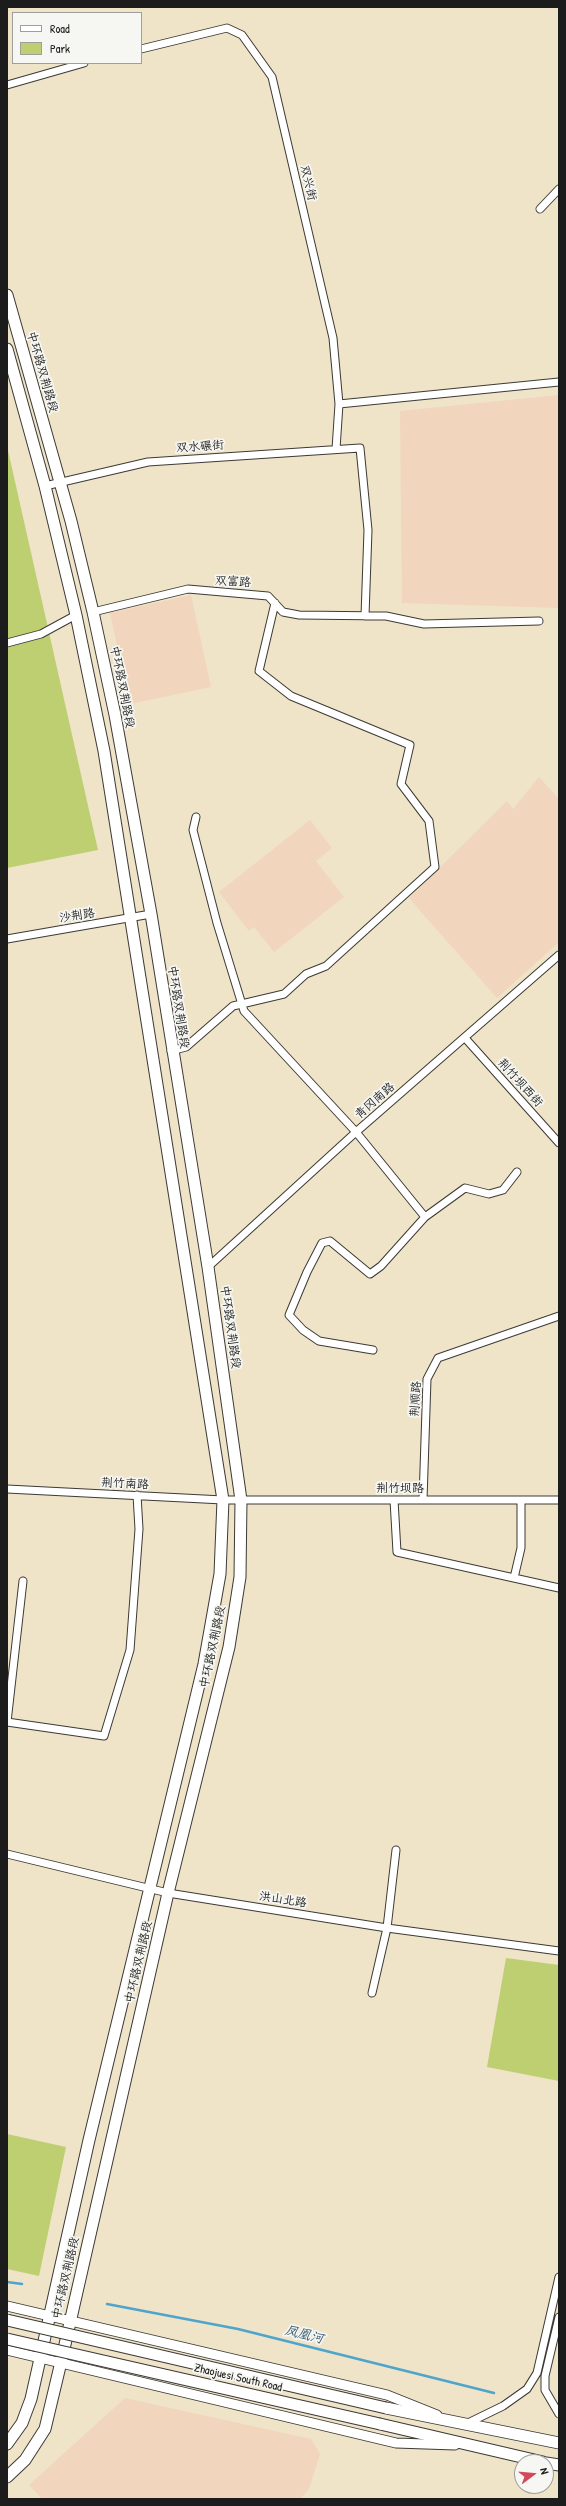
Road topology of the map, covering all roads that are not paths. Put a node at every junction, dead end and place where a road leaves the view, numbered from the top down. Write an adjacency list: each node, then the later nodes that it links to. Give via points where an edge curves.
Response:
1 (142, 49): 9 (street, 双兴街, via 227,28 242,35 272,77 333,338)
2 (81, 64): 3 (street)
3 (7, 86)
4 (559, 189): 5 (street)
5 (540, 209)
6 (7, 295): 11 (main road, 中环路双荆路段)
7 (7, 349): 12 (main road, 中环路双荆路段)
8 (559, 382): 9 (street)
9 (339, 404): 10 (street, 双兴街)
10 (336, 449): 11 (street, 双水碾街, via 148,462); 16 (street, 双水碾街, via 360,448 368,530)
11 (59, 482): 12 (street, 双水碾街); 14 (main road, 中环路双荆路段)
12 (45, 486): 15 (main road, 中环路双荆路段)
13 (274, 603): 14 (street, 双富路, via 268,596 188,589); 16 (street, 双富路, via 283,612 299,615); 24 (street, via 259,671 292,696 410,745 401,784 429,821 435,867 326,966 306,974 284,994)
14 (93, 612): 20 (main road, 中环路双荆路段, via 115,715)
15 (76, 615): 18 (street, via 41,634); 21 (main road, 中环路双荆路段, via 104,751)
16 (365, 616): 17 (street, 双富路, via 386,616 424,624)
17 (538, 621)
18 (7, 643)
19 (196, 817): 24 (street, via 194,830 217,923)
20 (151, 914): 21 (street, 沙荆路); 26 (main road, 中环路双荆路段)
21 (131, 918): 22 (street, 沙荆路); 36 (main road, 中环路双荆路段)
22 (7, 939)
23 (559, 955): 25 (street, 青冈南路)
24 (242, 1004): 26 (street, via 233,1006 186,1047); 27 (street, via 244,1011)
25 (465, 1038): 27 (street, 青冈南路); 28 (street, 荆竹坝西街)
26 (171, 1051): 31 (main road, 中环路双荆路段)
27 (356, 1132): 30 (street); 31 (street, 青冈南路)
28 (559, 1143)
29 (517, 1172): 30 (street, via 503,1190 490,1194 464,1188)
30 (426, 1217): 33 (street, via 381,1266 370,1274 330,1241 322,1243 289,1314 303,1330 319,1341)
31 (208, 1267): 37 (main road, 中环路双荆路段)
32 (559, 1316): 39 (street, 荆顺路, via 438,1358 427,1379)
33 (373, 1350)
34 (7, 1489): 35 (street, 荆竹南路)
35 (137, 1495): 36 (street, 荆竹南路); 43 (street, via 139,1529 130,1650 104,1736 7,1722)
36 (223, 1500): 37 (street, 荆竹南路); 47 (main road, 中环路双荆路段, via 220,1574 204,1664)
37 (241, 1500): 38 (street, 荆竹坝路); 48 (main road, 中环路双荆路段, via 240,1577 228,1647)
38 (394, 1500): 39 (street, 荆竹坝路); 42 (street, via 397,1552)
39 (423, 1500): 40 (street, 荆竹坝路)
40 (520, 1500): 41 (street, 荆竹坝路); 42 (street, via 521,1548)
41 (559, 1500)
42 (514, 1578): 44 (street)
43 (23, 1581)
44 (559, 1588)
45 (396, 1850): 49 (street)
46 (7, 1854): 47 (street, 洪山北路)
47 (150, 1889): 48 (street, 洪山北路); 54 (main road, 中环路双荆路段)
48 (168, 1893): 49 (street, 洪山北路); 57 (main road, 中环路双荆路段)
49 (387, 1928): 50 (street, 洪山北路); 51 (street)
50 (559, 1951)
51 (372, 1993)
52 (559, 2277): 64 (street, via 537,2374 527,2390 503,2406)
53 (7, 2306): 54 (street, Zhaojuesi South Road)
54 (49, 2315): 57 (street, Zhaojuesi South Road); 60 (main road, 中环路双荆路段)
55 (559, 2316): 62 (street, via 545,2376 545,2390)
56 (7, 2320): 63 (main road, Zhaojuesi South Road, bridge, via 386,2408)
57 (69, 2320): 61 (main road, 中环路双荆路段); 63 (street, Zhaojuesi South Road, via 387,2395)
58 (7, 2339): 67 (main road, Zhaojuesi South Road, bridge)
59 (7, 2350): 60 (street, Zhaojuesi South Road)
60 (40, 2358): 61 (street, Zhaojuesi South Road); 66 (main road, 中环路双荆路段, via 22,2423)
61 (61, 2362): 67 (street, Zhaojuesi South Road, via 396,2443); 69 (main road, 中环路双荆路段, via 45,2429 25,2460)
62 (559, 2414)
63 (453, 2421): 64 (main road, Zhaojuesi South Road)
64 (468, 2423): 65 (main road, Zhaojuesi South Road)
65 (559, 2442)
66 (7, 2444)
67 (463, 2445): 68 (main road, Zhaojuesi South Road)
68 (514, 2456)
69 (7, 2476)

